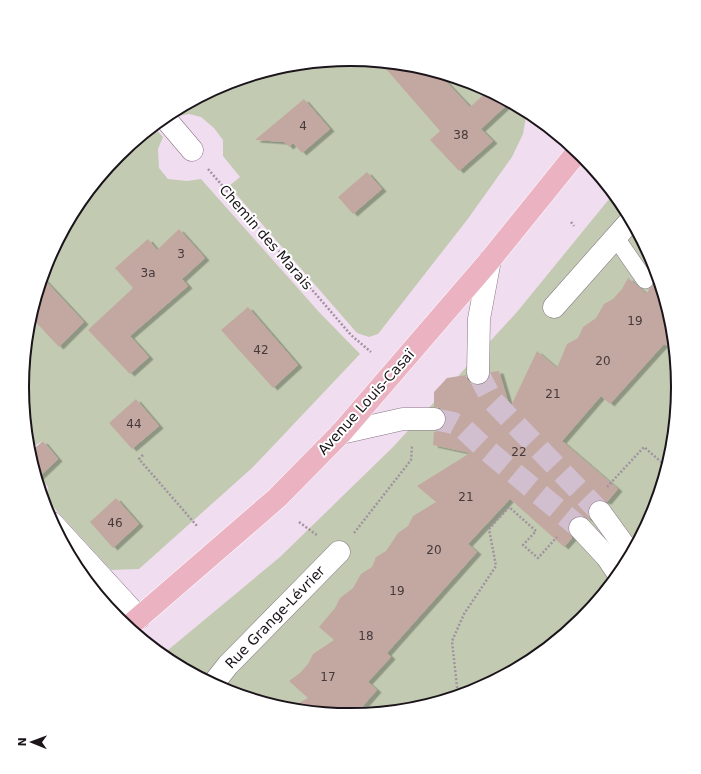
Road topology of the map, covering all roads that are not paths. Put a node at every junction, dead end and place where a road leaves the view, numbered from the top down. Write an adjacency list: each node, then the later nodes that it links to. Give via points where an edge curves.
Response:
1 (169, 122): 2 (street)
2 (192, 150)
3 (574, 156): 6 (main road, Avenue Louis-Casaï)
4 (628, 224): 5 (street)
5 (616, 238): 7 (lane); 8 (street)
6 (490, 260): 9 (street, via 479,319); 11 (main road, Avenue Louis-Casaï)
7 (645, 280)
8 (554, 307)
9 (478, 373)
10 (434, 419): 11 (street, via 404,419)
11 (341, 433): 18 (main road, Avenue Louis-Casaï, via 277,498)
12 (600, 512): 15 (street)
13 (580, 528): 17 (street)
14 (71, 546): 18 (street)
15 (628, 550)
16 (339, 552): 19 (street, Rue Grange-Lévrier)
17 (615, 570)
18 (134, 623)
19 (217, 679)

